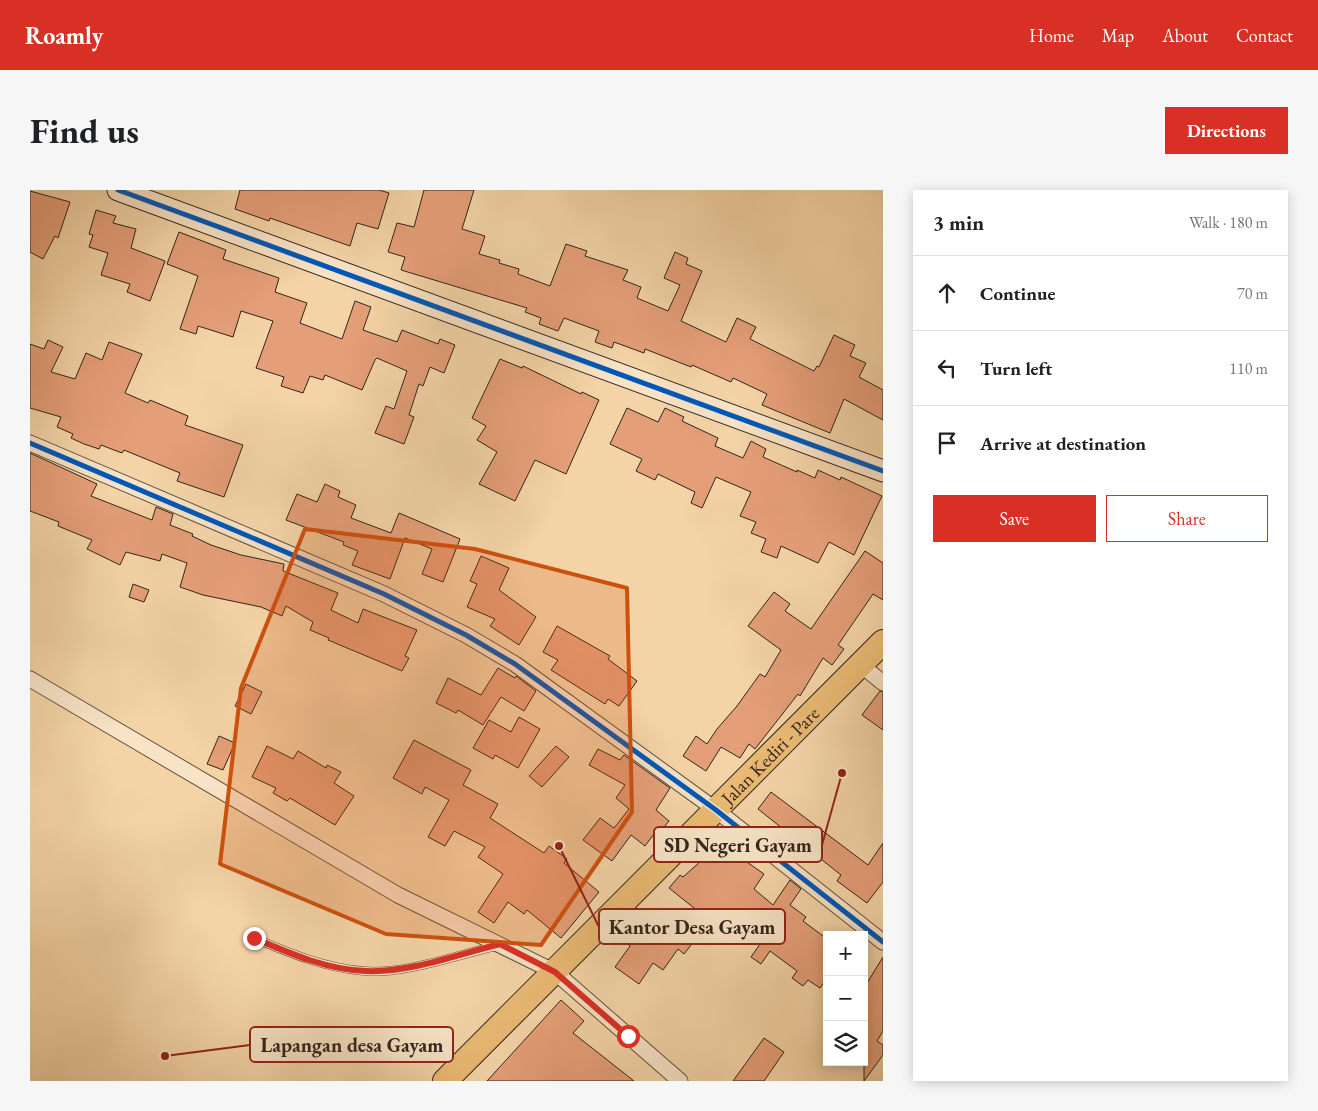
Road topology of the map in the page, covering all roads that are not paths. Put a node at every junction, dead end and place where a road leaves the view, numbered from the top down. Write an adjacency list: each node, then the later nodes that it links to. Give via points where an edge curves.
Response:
1 (118, 190): 3 (street)
2 (30, 443): 8 (street, via 384,594 466,635 515,664)
3 (883, 471)
4 (883, 642): 5 (main road, Jalan Kediri - Pare)
5 (861, 665): 7 (street); 8 (main road, Jalan Kediri - Pare)
6 (30, 679): 11 (street, via 398,895)
7 (883, 683)
8 (716, 810): 10 (street); 12 (main road, Jalan Kediri - Pare)
9 (254, 938): 11 (lane, via 303,958 365,972 392,970)
10 (883, 942)
11 (500, 944): 12 (street)
12 (555, 972): 13 (main road, Jalan Kediri - Pare); 14 (street)
13 (445, 1081)
14 (680, 1081)

